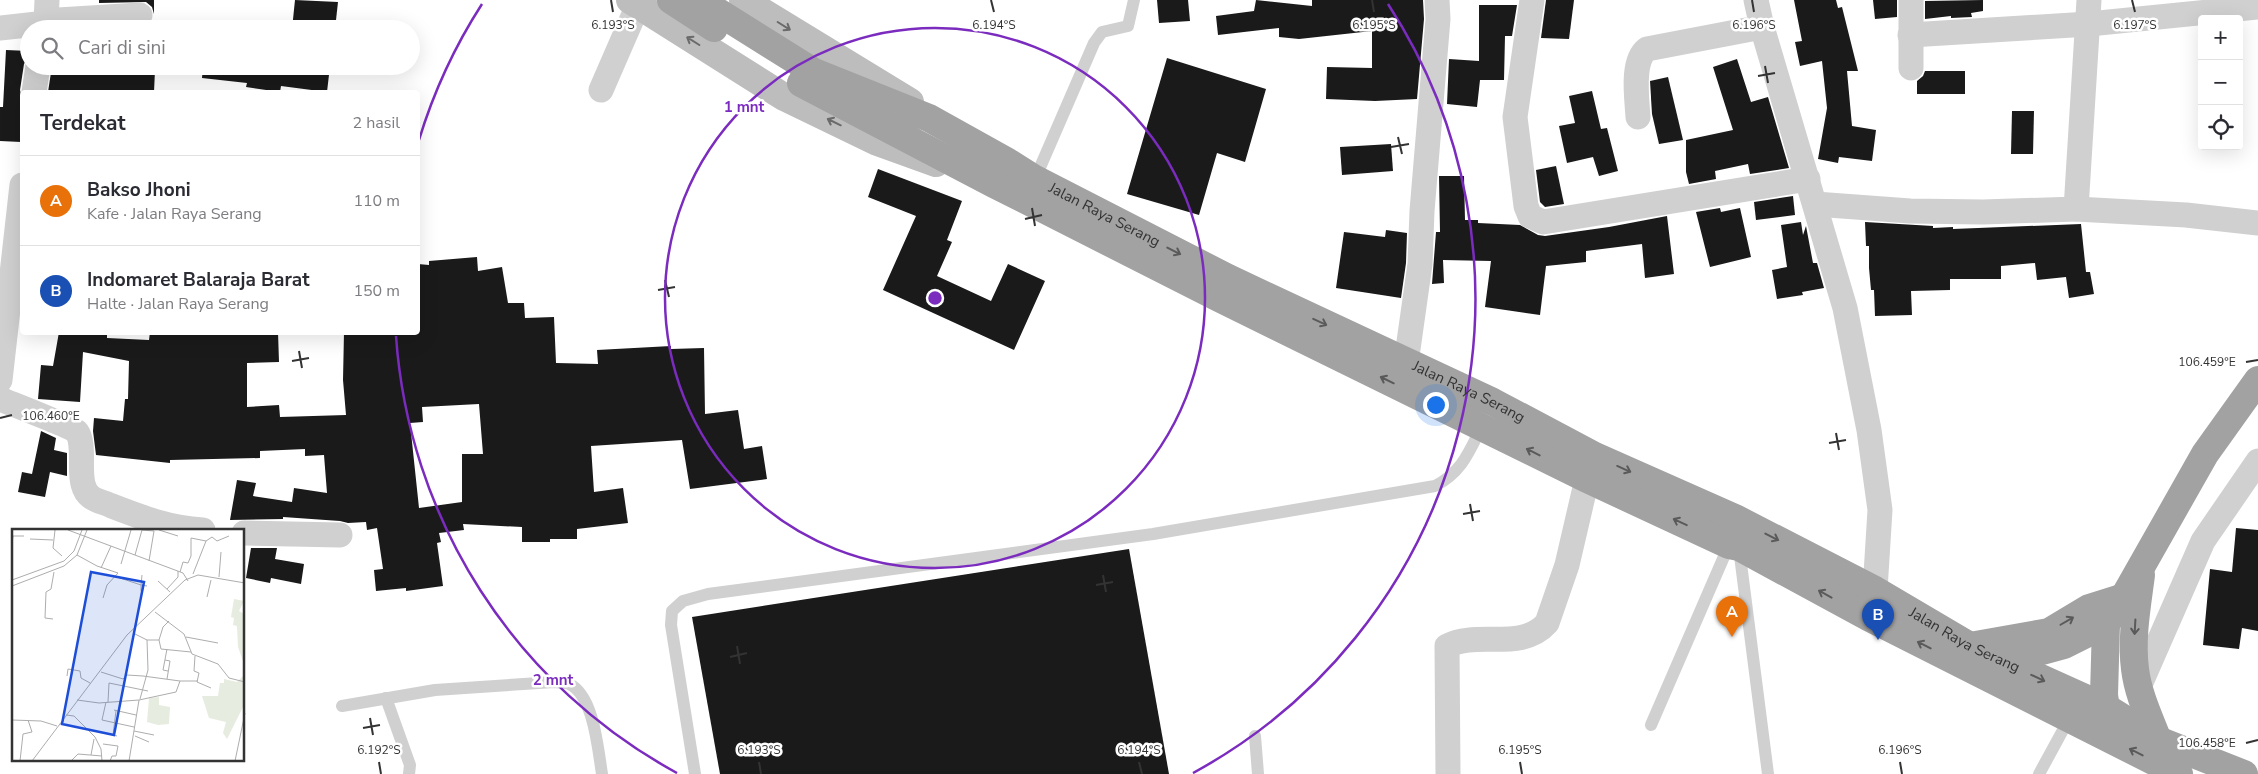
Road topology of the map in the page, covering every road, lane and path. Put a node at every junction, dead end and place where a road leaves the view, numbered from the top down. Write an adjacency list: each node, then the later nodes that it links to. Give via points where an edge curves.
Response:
1 (671, 0): 21 (highway, Jalan Raya Serang)
2 (700, 0): 21 (highway, Jalan Raya Serang)
3 (1134, 0): 26 (lane, via 1128,26 1102,32 1094,43)
4 (1436, 0): 33 (street, via 1438,19 1420,264)
5 (1532, 0): 27 (street, via 1515,117 1530,216 1543,222)
6 (1756, 0): 16 (street)
7 (1912, 0): 18 (street)
8 (751, 2): 25 (main road, one-way to 25)
9 (634, 3): 23 (street); 28 (main road, one-way to 9, via 874,141 784,97)
10 (2258, 7): 11 (street)
11 (2089, 12): 18 (street); 31 (street)
12 (140, 15): 13 (street)
13 (46, 17): 14 (street)
14 (33, 20)
15 (20, 23): 17 (street)
16 (1762, 27): 24 (street, via 1647,49 1640,58 1636,77); 27 (street)
17 (0, 28)
18 (1910, 35): 19 (street)
19 (1911, 68)
20 (37, 75): 22 (street)
21 (810, 79): 25 (highway, Jalan Raya Serang, via 929,118); 28 (highway, Jalan Raya Serang)
22 (34, 90)
23 (601, 90)
24 (1638, 117)
25 (1008, 162): 26 (highway, Jalan Raya Serang)
26 (1035, 179): 33 (highway, Jalan Raya Serang, one-way to 33, via 1228,278)
27 (1808, 179): 30 (street)
28 (994, 184): 37 (highway, Jalan Raya Serang, one-way to 28, via 1219,298)
29 (20, 203): 34 (street)
30 (1815, 204): 31 (street, via 1910,212); 46 (street, via 1845,308 1877,478 1880,510)
31 (2076, 209): 32 (street)
32 (2258, 223)
33 (1406, 363): 37 (highway, Jalan Raya Serang)
34 (0, 380)
35 (2258, 380): 45 (highway, via 2205,454)
36 (0, 399): 41 (street, via 72,427 82,443 83,483 90,497 167,526)
37 (1488, 414): 39 (highway, Jalan Raya Serang); 63 (lane, via 1468,454 1451,478 1435,486 1153,534 708,594 684,600 672,612 671,625)
38 (2258, 461): 52 (street, via 2202,541)
39 (1591, 467): 40 (highway, Jalan Raya Serang, one-way to 40); 44 (highway, Jalan Raya Serang, one-way to 39); 65 (street, via 1567,565 1547,623 1542,628 1507,640 1470,641 1447,646)
40 (1735, 518): 44 (lane); 46 (highway, Jalan Raya Serang, one-way to 46)
41 (194, 529)
42 (245, 533): 43 (street)
43 (340, 534)
44 (1734, 546): 48 (highway, Jalan Raya Serang, one-way to 44); 57 (lane); 66 (lane)
45 (2143, 561): 47 (highway); 52 (highway, one-way to 52, via 2134,646)
46 (1876, 590): 48 (street); 50 (highway, Jalan Raya Serang)
47 (2124, 597): 49 (highway); 50 (highway, one-way to 47, via 2049,632 2089,608)
48 (1868, 617): 50 (highway, Jalan Raya Serang, one-way to 48)
49 (2106, 624): 51 (highway, via 2064,645); 55 (highway)
50 (1969, 657): 51 (highway, Jalan Raya Serang); 56 (highway, Jalan Raya Serang)
51 (2004, 662): 55 (highway, Jalan Raya Serang, one-way to 55)
52 (2138, 687): 60 (highway)
53 (386, 698): 54 (lane); 61 (lane, via 410,765); 62 (lane, via 435,690 554,682 569,684 590,709)
54 (342, 706)
55 (2105, 707): 59 (highway); 60 (highway, Jalan Raya Serang)
56 (2069, 719): 59 (highway, Jalan Raya Serang); 67 (lane)
57 (1651, 725)
58 (1255, 736): 64 (lane)
59 (2110, 738): 68 (highway, Jalan Raya Serang, one-way to 59)
60 (2158, 740): 69 (highway, Jalan Raya Serang)
61 (409, 774)
62 (602, 774)
63 (695, 774)
64 (1258, 774)
65 (1448, 774)
66 (1768, 774)
67 (2039, 774)
68 (2179, 774)
69 (2244, 774)

